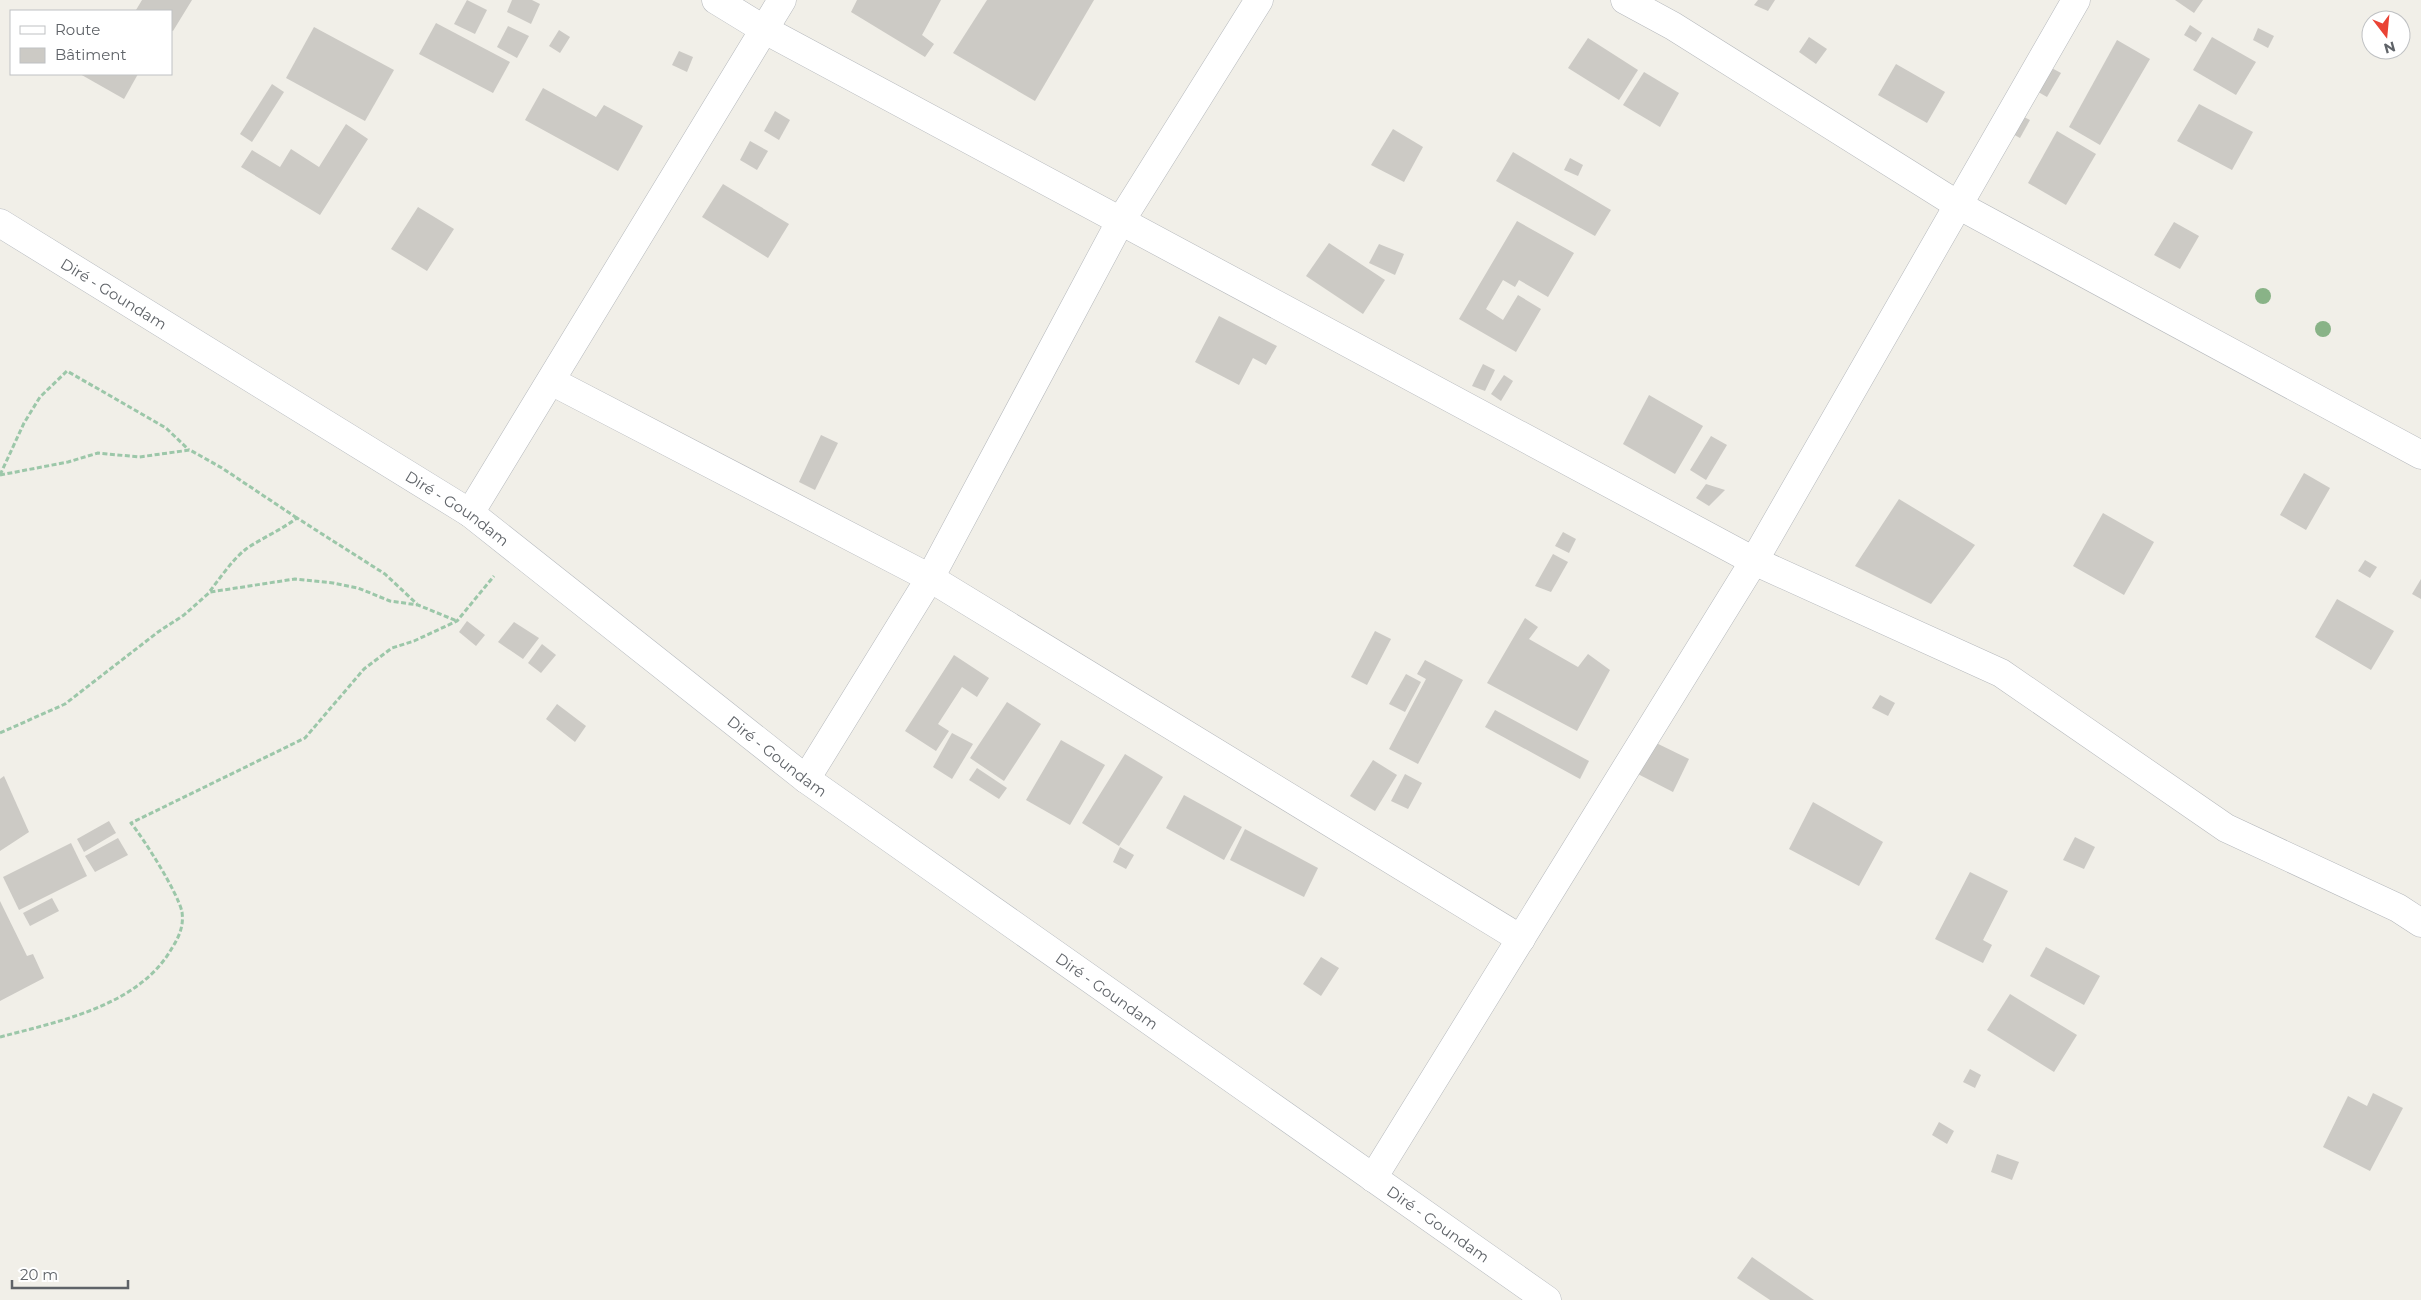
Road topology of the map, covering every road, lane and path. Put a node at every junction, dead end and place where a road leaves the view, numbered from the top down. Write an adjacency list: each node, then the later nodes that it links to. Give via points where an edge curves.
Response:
1 (716, 0): 6 (street)
2 (782, 0): 6 (street)
3 (1259, 0): 8 (street)
4 (1625, 0): 7 (street, via 1673,26)
5 (2076, 0): 7 (street)
6 (765, 30): 8 (street); 10 (street)
7 (1958, 205): 12 (street); 17 (street)
8 (1120, 222): 17 (street); 18 (street)
9 (0, 223): 14 (street, Diré - Goundam)
10 (551, 381): 14 (street); 18 (street)
11 (190, 450): 13 (path, via 138,457 98,453); 13 (path, via 166,428 66,371 40,397 24,422); 15 (path)
12 (2421, 455)
13 (0, 475)
14 (470, 513): 16 (street, Diré - Goundam)
15 (298, 518): 19 (path, via 246,549); 20 (path, via 386,574)
16 (516, 549): 21 (path); 23 (street, Diré - Goundam)
17 (1754, 561): 24 (street, via 2001,673 2226,828 2398,908); 25 (street)
18 (930, 578): 23 (street); 25 (street)
19 (210, 592): 20 (path, via 295,579 358,588 390,600); 22 (path, via 65,704)
20 (418, 605): 21 (path)
21 (456, 621): 26 (path, via 392,648 364,669 305,738 131,823 144,840 182,912 181,933 167,958 135,990 66,1018)
22 (0, 733)
23 (806, 778): 27 (street, Diré - Goundam)
24 (2421, 923)
25 (1521, 938): 27 (street)
26 (0, 1037)
27 (1372, 1178): 28 (street, Diré - Goundam)
28 (1547, 1300)

